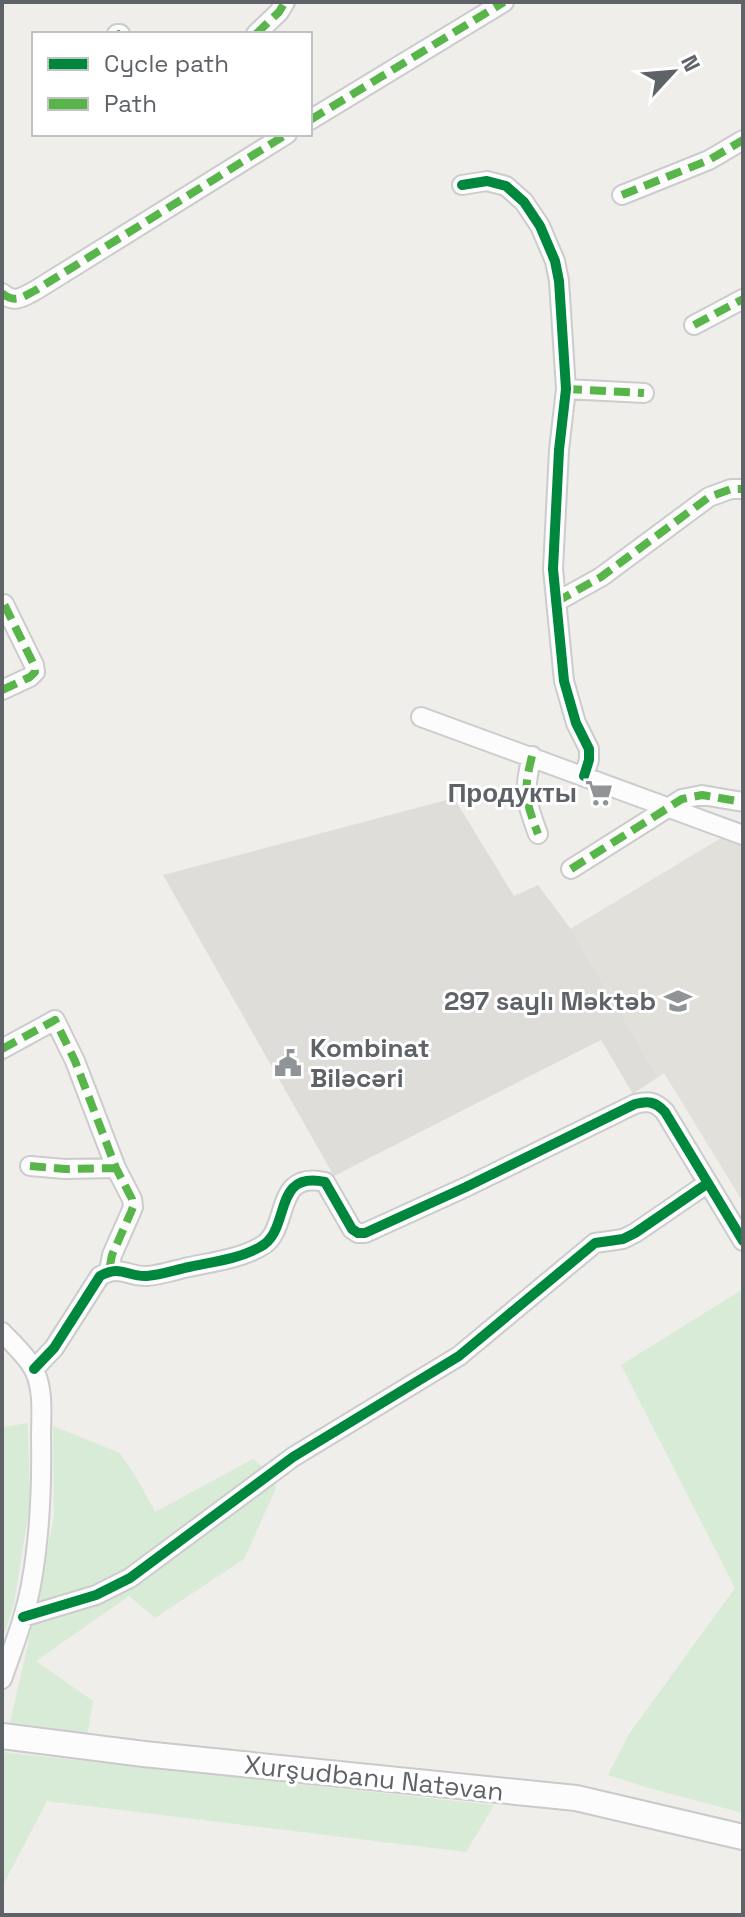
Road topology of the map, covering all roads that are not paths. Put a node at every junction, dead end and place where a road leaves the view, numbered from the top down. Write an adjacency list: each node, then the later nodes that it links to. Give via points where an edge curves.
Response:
1 (285, 2): 3 (street)
2 (504, 2): 4 (street)
3 (258, 32)
4 (312, 119)
5 (284, 136): 9 (street, via 36,290 17,300)
6 (743, 140): 8 (street, via 709,160)
7 (462, 185): 12 (street, via 487,181 506,186 540,226 559,281)
8 (622, 195)
9 (2, 293)
10 (743, 299): 11 (street)
11 (694, 325)
12 (566, 389): 13 (street); 15 (street, via 555,515)
13 (644, 393)
14 (743, 489): 15 (street, via 709,497 601,577)
15 (556, 602): 20 (street, via 564,681 589,749)
16 (4, 604): 17 (street, via 35,672)
17 (2, 690)
18 (421, 717): 19 (street)
19 (532, 756): 20 (street); 23 (street, via 526,803)
20 (584, 776): 22 (street)
21 (743, 802): 22 (street, via 702,795)
22 (669, 807): 24 (street); 25 (street)
23 (538, 834)
24 (743, 835)
25 (571, 869)
26 (2, 1049): 28 (street, via 55,1020)
27 (30, 1166): 28 (street)
28 (116, 1168): 31 (street, via 133,1207)
29 (708, 1183): 30 (street); 31 (street, via 665,1112 646,1101 365,1233 352,1229 325,1182 303,1181 287,1196 272,1238 263,1246 153,1275); 34 (street, via 635,1233 595,1243 459,1356 293,1457 130,1578 96,1595)
30 (743, 1241)
31 (109, 1271): 33 (street, via 93,1285 54,1348)
32 (2, 1332): 33 (street)
33 (34, 1369): 34 (street, via 41,1404 41,1505)
34 (23, 1617): 35 (street)
35 (2, 1679)
36 (2, 1736): 37 (main road, Xurşudbanu Natəvan, via 576,1798)
37 (743, 1837)

